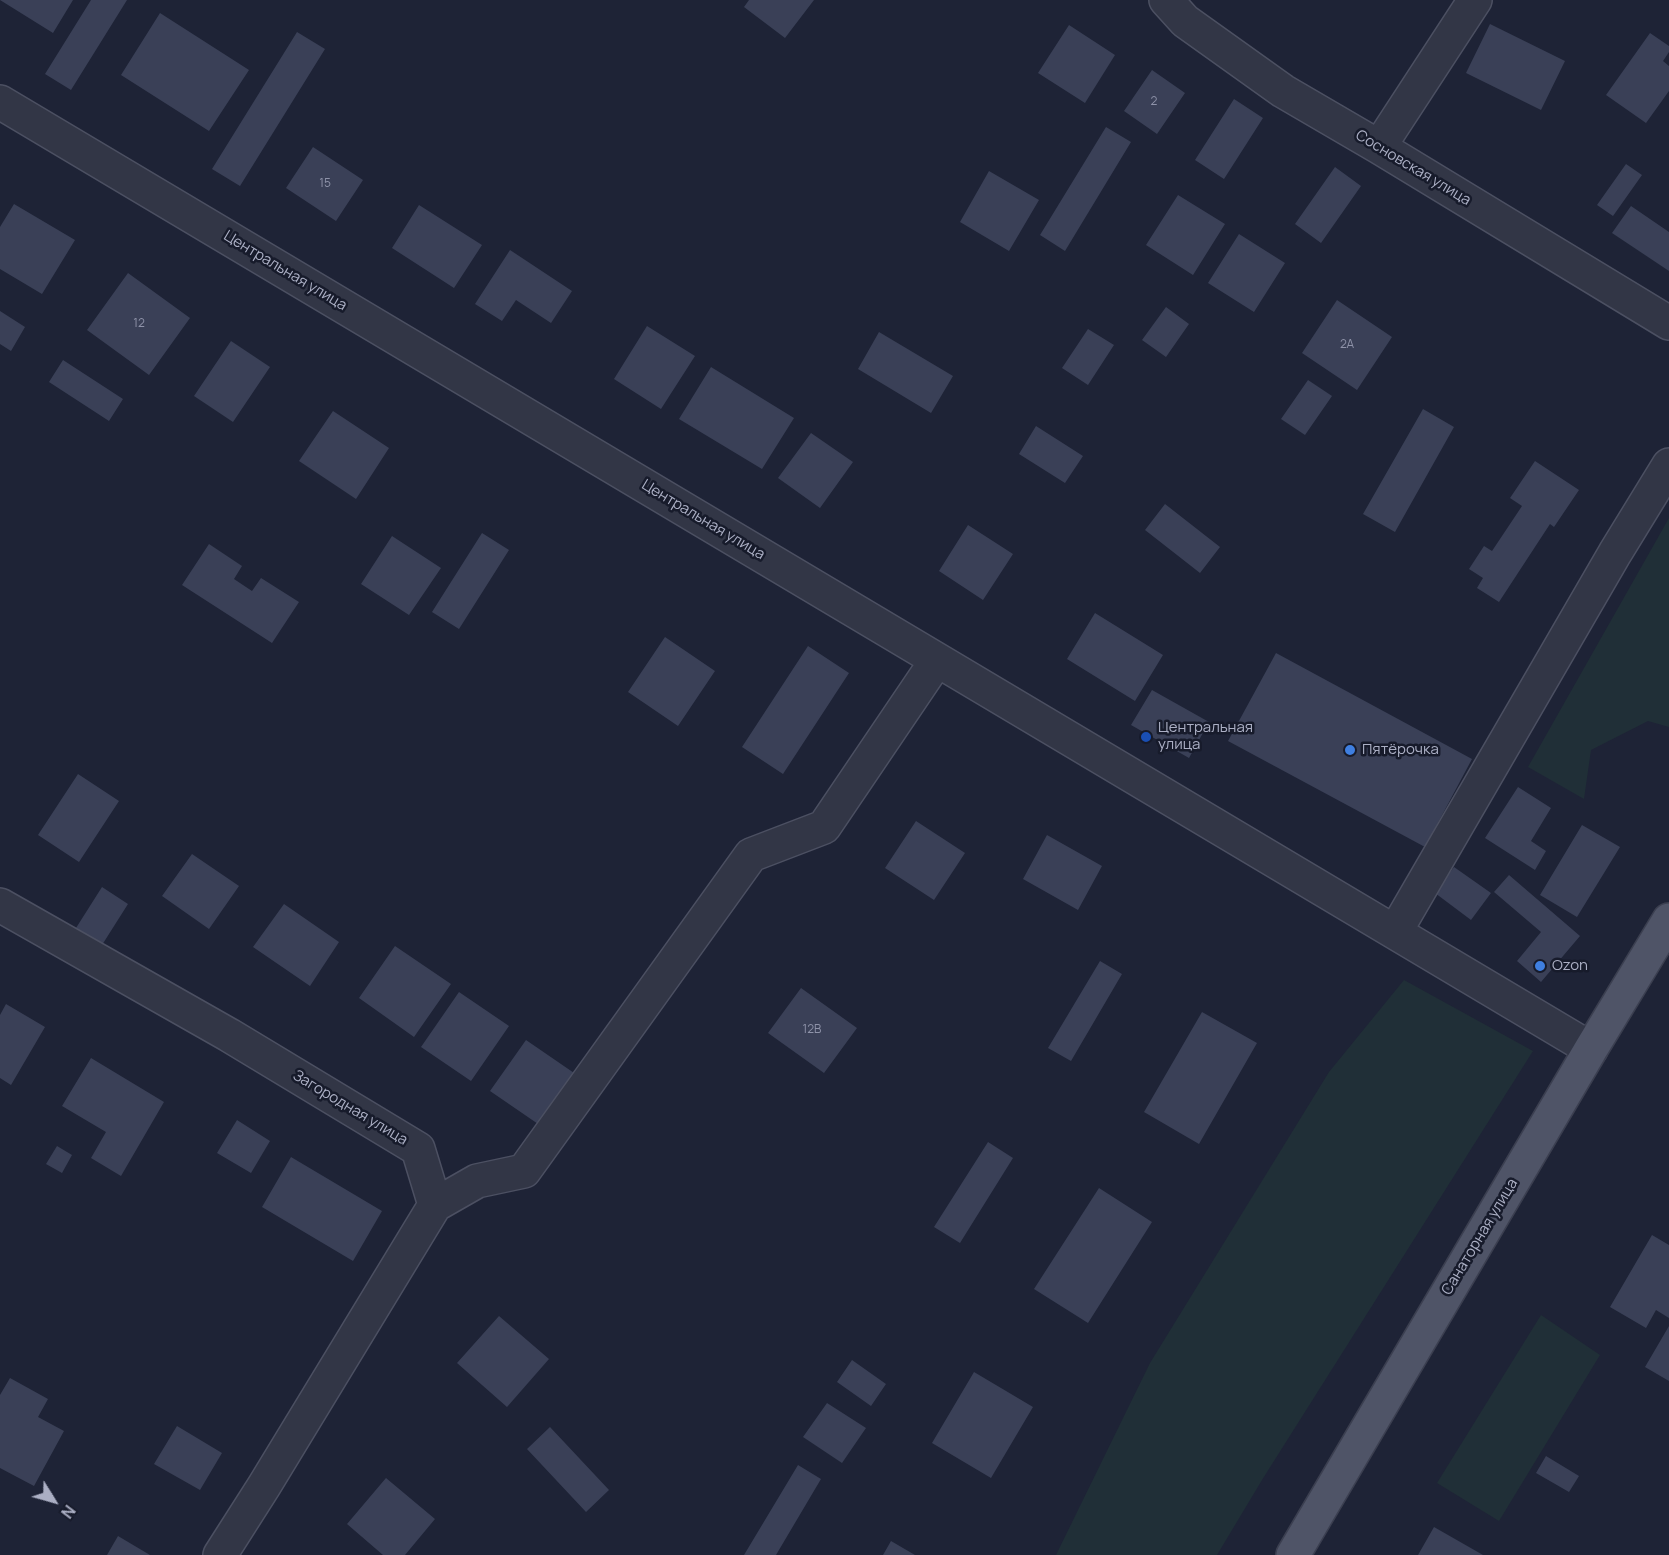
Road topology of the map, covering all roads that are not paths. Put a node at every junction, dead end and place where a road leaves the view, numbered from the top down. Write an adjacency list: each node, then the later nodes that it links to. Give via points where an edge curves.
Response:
1 (1166, 0): 4 (street, Сосновская улица, via 1185,21 1283,91)
2 (1475, 0): 4 (street)
3 (0, 102): 7 (street, Центральная улица)
4 (1379, 147): 5 (street, Сосновская улица)
5 (1669, 323)
6 (1669, 465): 10 (street)
7 (937, 660): 10 (street, Центральная улица); 12 (street, via 824,827 751,855 524,1171 477,1181)
8 (0, 905): 12 (street, Загородная улица, via 229,1035 418,1149)
9 (1669, 920): 11 (main road, Санаторная улица)
10 (1395, 932): 11 (street, Центральная улица)
11 (1591, 1049): 14 (main road, Санаторная улица)
12 (435, 1205): 13 (street)
13 (220, 1555)
14 (1293, 1555)

